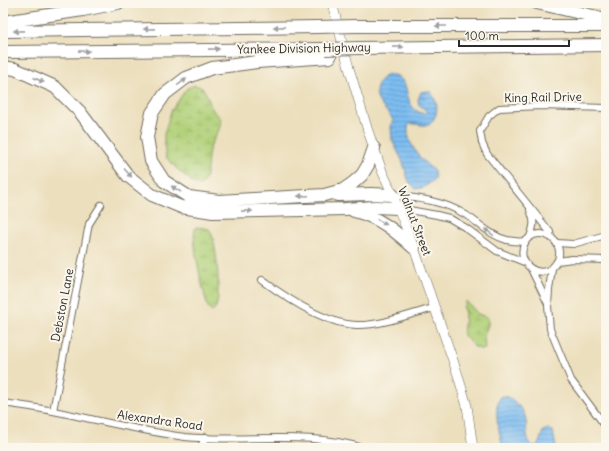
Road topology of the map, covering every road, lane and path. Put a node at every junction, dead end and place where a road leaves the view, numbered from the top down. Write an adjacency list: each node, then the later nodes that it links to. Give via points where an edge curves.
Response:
1 (118, 3): 5 (highway)
2 (332, 3): 13 (main road, Walnut Street)
3 (537, 3): 4 (highway)
4 (606, 19)
5 (3, 22)
6 (606, 26): 7 (highway, Yankee Division Highway, one-way to 7, bridge, via 355,26)
7 (3, 31)
8 (606, 45): 10 (highway, Yankee Division Highway, one-way to 8, via 354,48)
9 (3, 52): 10 (highway, Yankee Division Highway, one-way to 10)
10 (327, 52): 14 (highway, one-way to 10, via 218,201 189,197 164,181 152,161 147,137 152,113 165,94 186,78 212,68)
11 (3, 67): 19 (highway, one-way to 19, via 15,69 55,87 80,112 128,176 152,195 181,207 213,212)
12 (606, 108): 16 (street, King Rail Drive, via 511,107 499,108 489,116 480,131 482,144 487,154)
13 (374, 148): 14 (highway, via 368,165 353,184 343,190); 15 (main road, Walnut Street)
14 (324, 195): 15 (highway)
15 (393, 195): 18 (main road, Walnut Street); 22 (street, one-way to 15, via 509,241 494,236 465,214 439,203)
16 (526, 201): 21 (street, King Rail Drive, via 550,232); 22 (street, King Rail Drive, via 534,225)
17 (101, 205): 34 (street, Debston Lane, via 89,224)
18 (398, 208): 19 (highway); 24 (main road, Walnut Street); 27 (street, via 449,218 497,251)
19 (345, 209): 24 (highway, one-way to 24, via 364,213 379,220)
20 (606, 235): 23 (street, via 573,244)
21 (551, 237): 22 (street, via 537,234); 23 (street)
22 (528, 239): 27 (street, via 523,245)
23 (557, 243): 26 (street, via 560,252)
24 (414, 248): 32 (main road, Walnut Street)
25 (606, 260): 26 (street)
26 (558, 261): 28 (street)
27 (524, 262): 29 (street)
28 (552, 268): 29 (street, via 541,272); 31 (street)
29 (531, 269): 31 (street)
30 (262, 280): 32 (street, via 322,316 355,325)
31 (548, 306): 35 (street, via 550,329 571,380)
32 (434, 308): 39 (main road, Walnut Street, via 467,406)
33 (3, 403): 34 (street, Alexandra Road)
34 (53, 411): 36 (street, Alexandra Road, via 137,430 186,437)
35 (606, 427)
36 (206, 437): 37 (street); 38 (street, Alexandra Road, via 302,439 347,443)
37 (200, 448)
38 (363, 448)
39 (473, 448)

